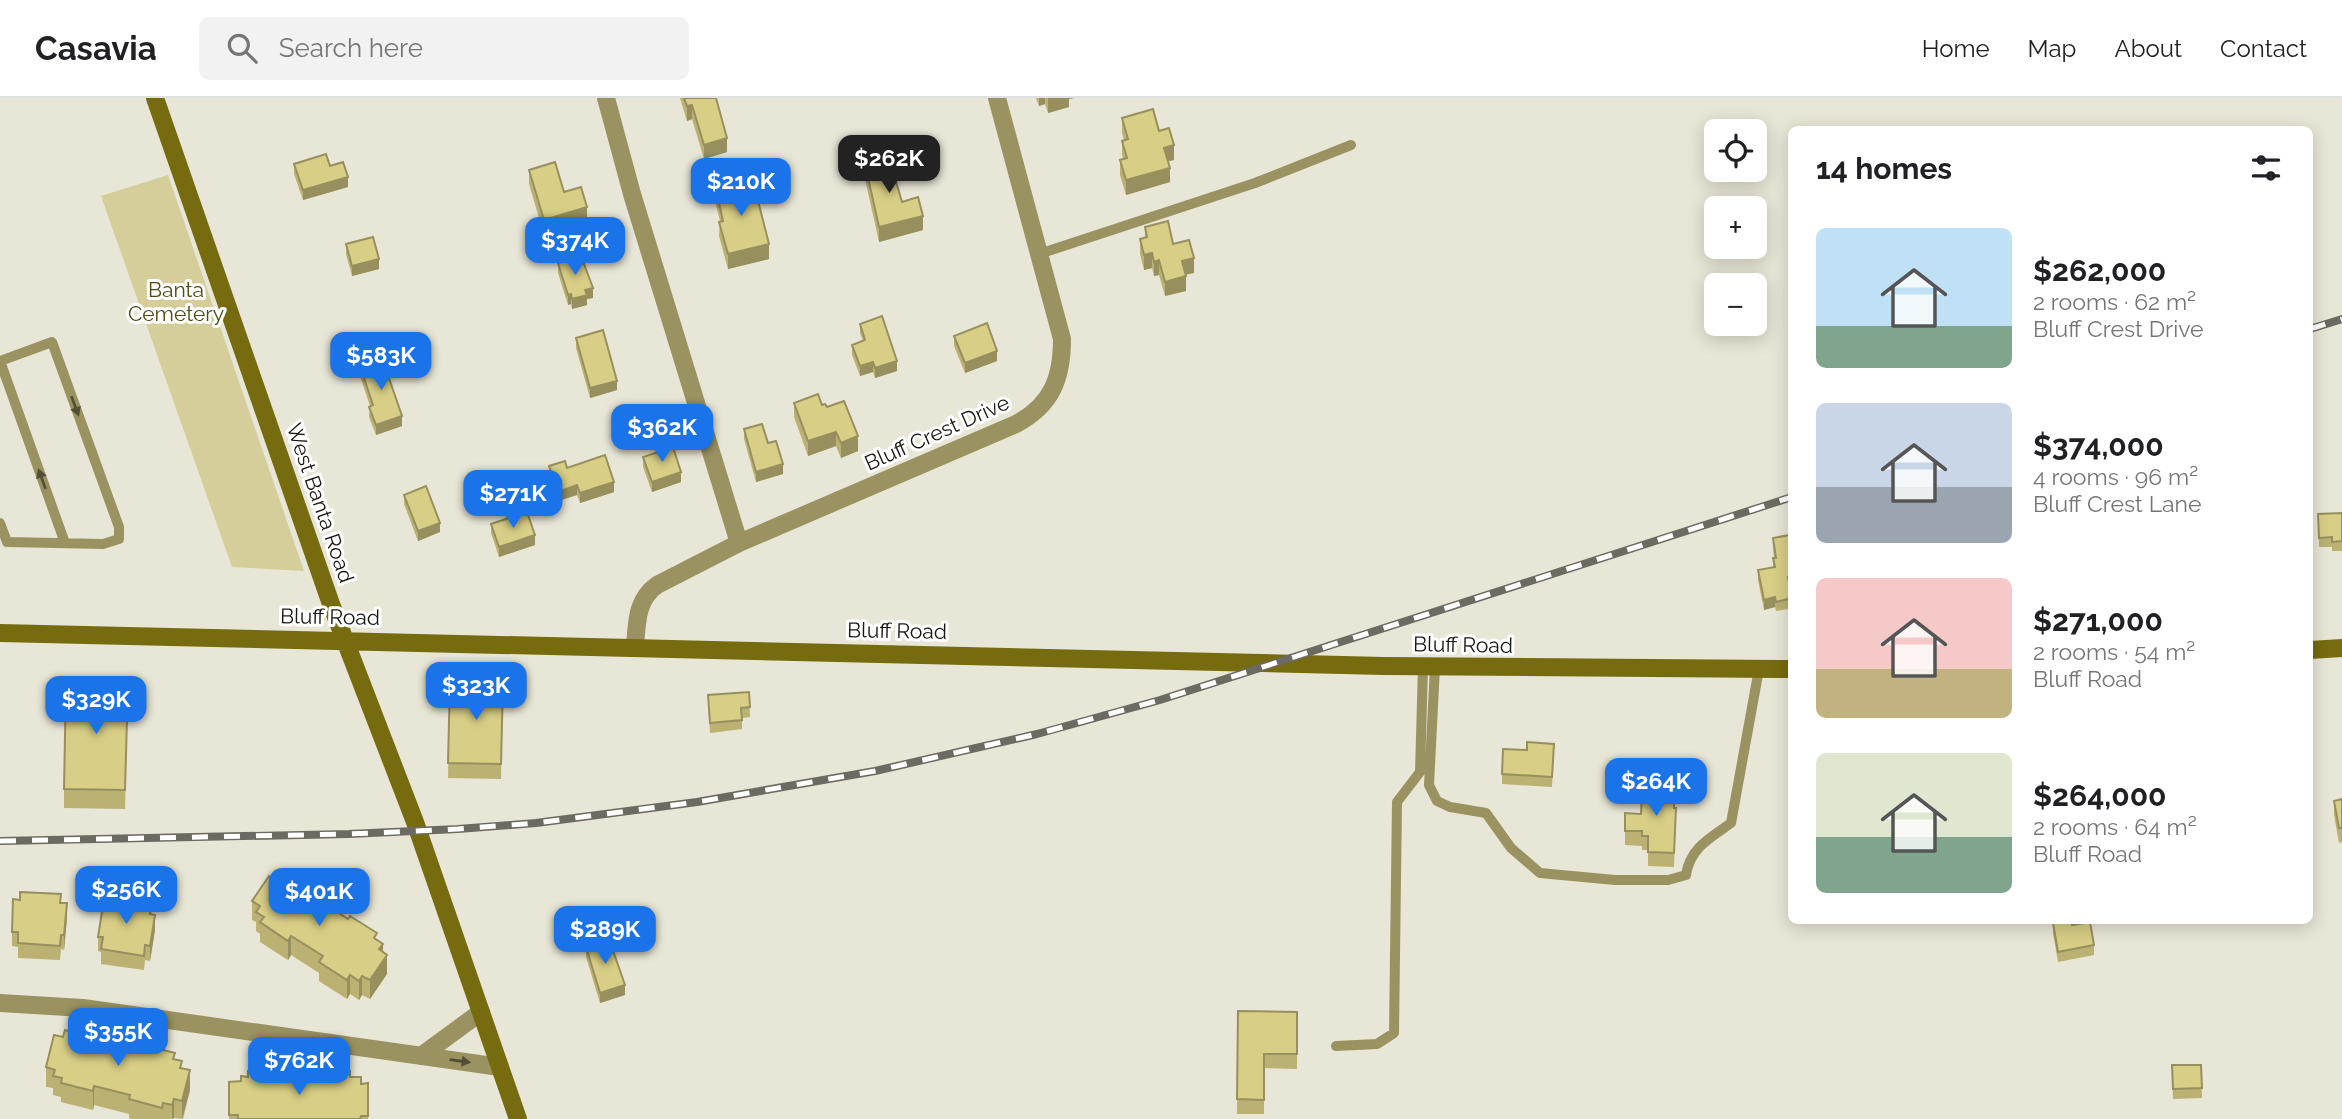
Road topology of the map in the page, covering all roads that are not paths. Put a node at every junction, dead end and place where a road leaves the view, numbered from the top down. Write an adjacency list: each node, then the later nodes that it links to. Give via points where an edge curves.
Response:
1 (155, 98): 11 (main road, West Banta Road)
2 (606, 98): 9 (street)
3 (997, 98): 5 (street, Bluff Crest Drive)
4 (1351, 145): 5 (lane, via 1255,183)
5 (1039, 254): 9 (street, Bluff Crest Drive, via 1062,339 1062,367 1038,409 1016,424)
6 (0, 361): 8 (lane, one-way to 6); 8 (lane, one-way to 8, via 52,342 119,527 119,539 103,544)
7 (0, 523): 8 (lane, via 7,542)
8 (65, 543)
9 (739, 543): 12 (street, Bluff Crest Drive, via 648,592 639,609)
10 (0, 633): 11 (main road, Bluff Road)
11 (346, 640): 12 (main road, Bluff Road); 19 (main road, West Banta Road)
12 (635, 647): 15 (main road, Bluff Road)
13 (2342, 648): 14 (main road)
14 (2313, 650)
15 (1429, 667): 17 (main road, Bluff Road); 17 (lane, via 1429,785 1437,801 1486,813 1511,848 1540,873 1615,880 1668,880 1686,875 1688,860 1731,823); 20 (lane, via 1420,772 1397,802 1394,1033 1377,1044)
16 (1788, 669): 17 (main road, Bluff Road)
17 (1759, 670)
18 (0, 1003): 21 (street, via 83,1008)
19 (481, 1012): 21 (street); 22 (main road, West Banta Road)
20 (1336, 1046)
21 (421, 1056): 22 (street, one-way to 22)
22 (499, 1067): 23 (main road, West Banta Road)
23 (518, 1119)

